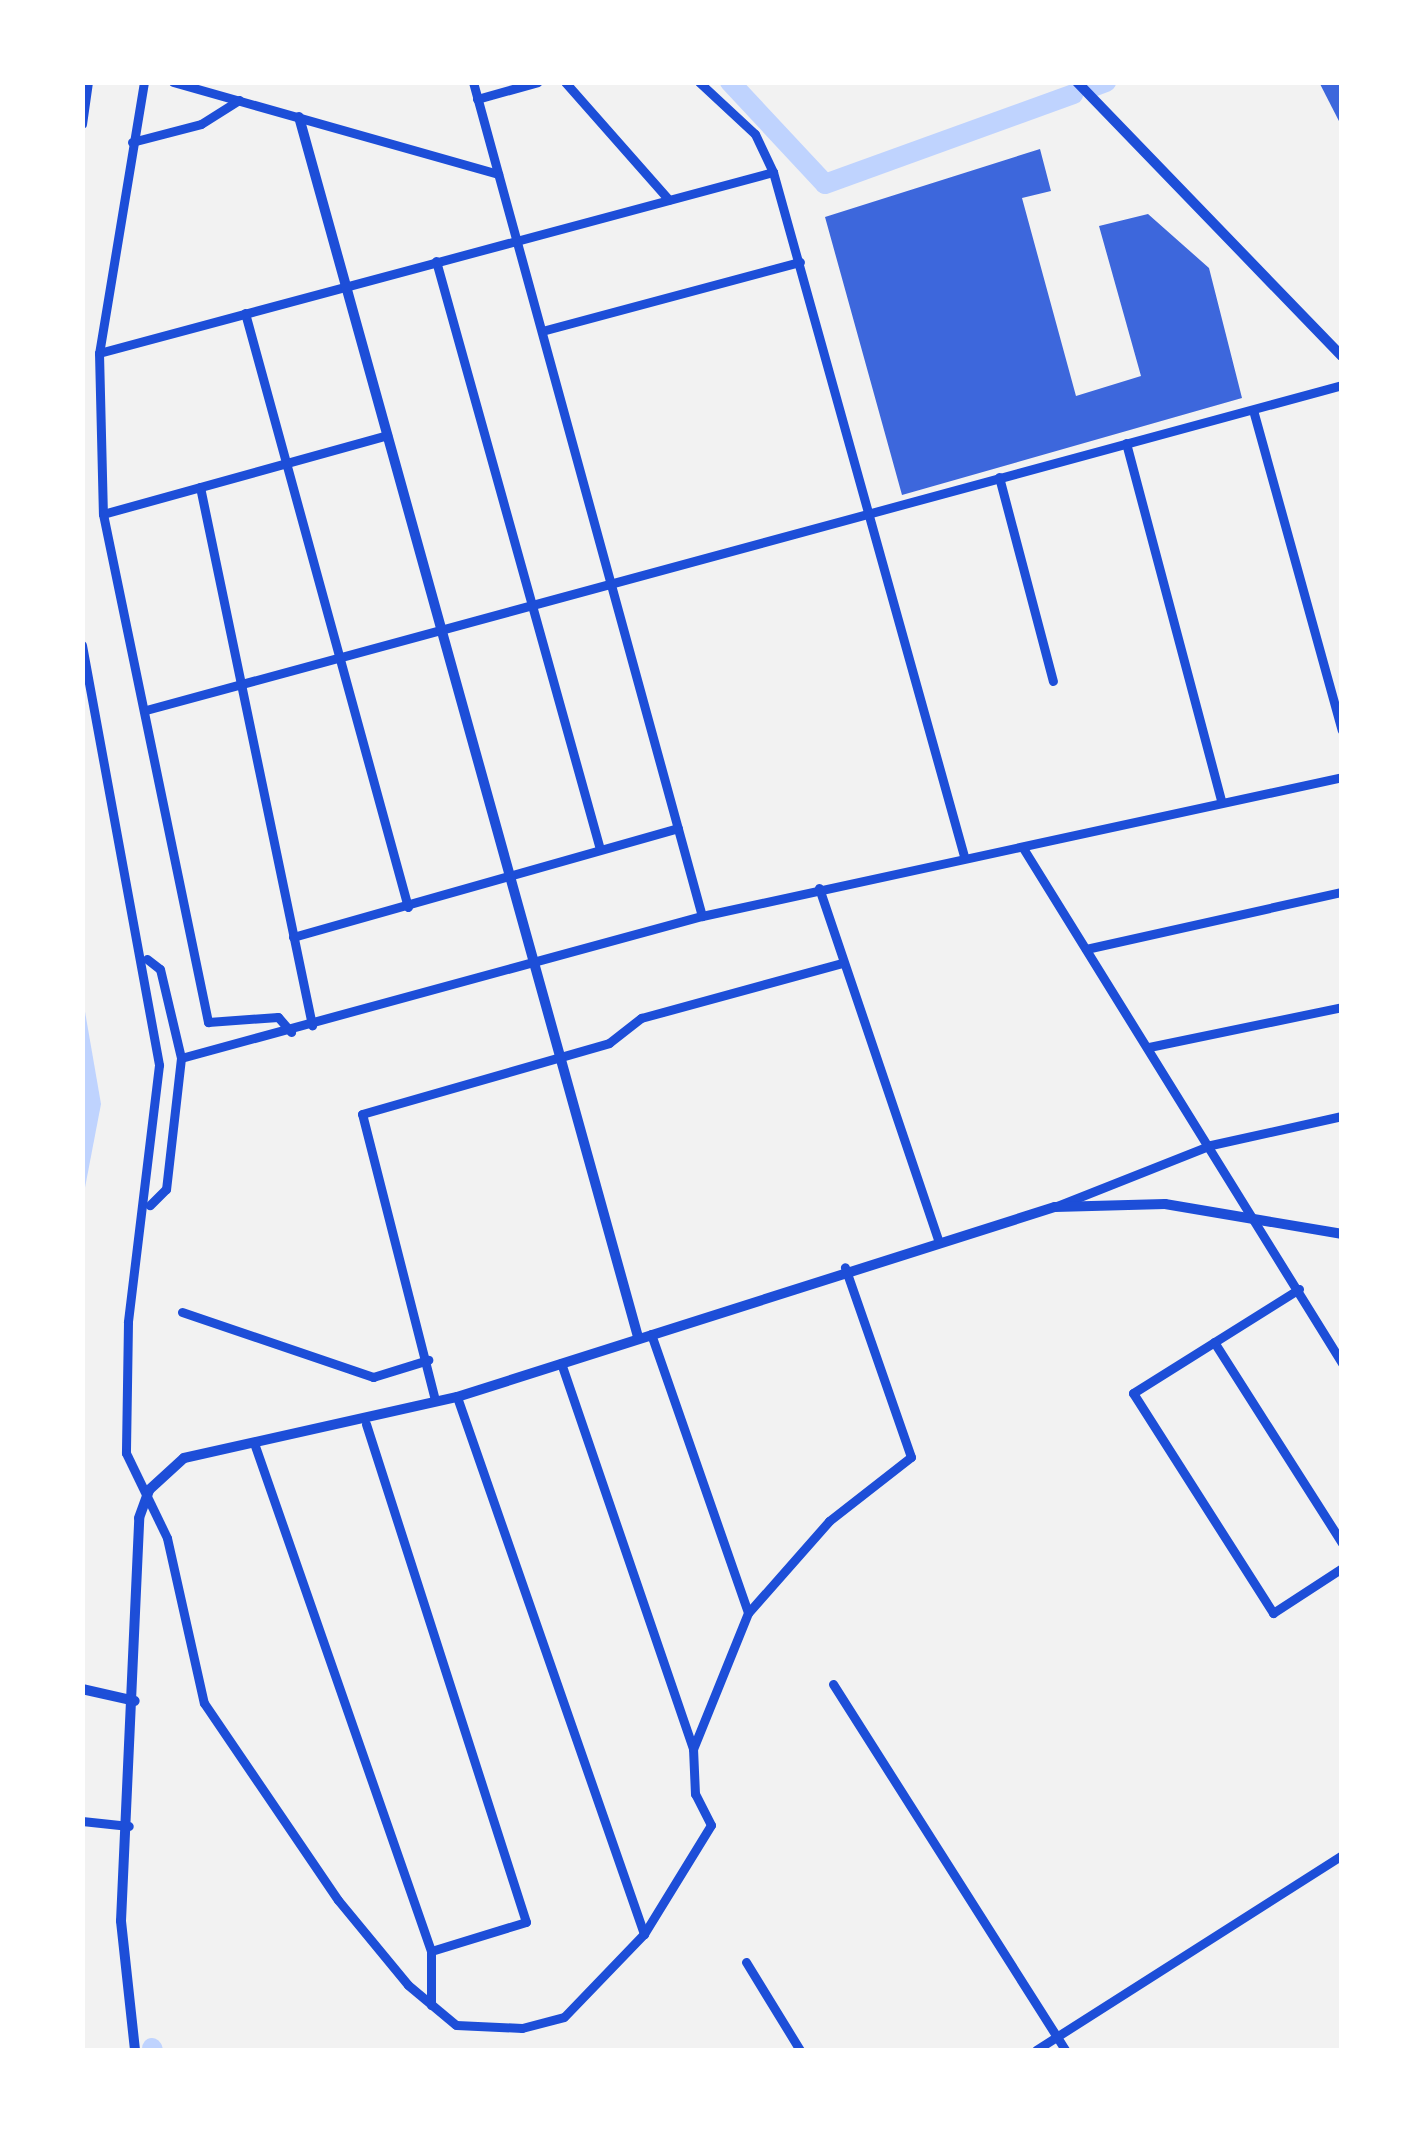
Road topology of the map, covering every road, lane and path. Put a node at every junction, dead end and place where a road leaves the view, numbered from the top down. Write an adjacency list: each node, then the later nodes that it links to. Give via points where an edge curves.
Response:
1 (88, 82): 13 (street)
2 (144, 82): 14 (street)
3 (173, 82): 9 (street)
4 (473, 82): 10 (street)
5 (538, 82): 10 (street)
6 (565, 82): 17 (street)
7 (699, 82): 15 (street, via 755,134)
8 (1077, 82): 25 (street)
9 (200, 86): 11 (street)
10 (478, 99): 16 (street)
11 (238, 100): 12 (street); 14 (street, via 201,124)
12 (299, 117): 16 (street); 21 (street)
13 (82, 124)
14 (132, 142): 24 (street)
15 (773, 172): 17 (street); 20 (street)
16 (498, 174): 18 (street)
17 (669, 200): 18 (street)
18 (516, 239): 19 (street); 23 (street)
19 (436, 261): 21 (street); 36 (street)
20 (800, 262): 23 (street); 33 (street)
21 (345, 285): 22 (street); 28 (street)
22 (245, 313): 24 (street); 30 (street)
23 (542, 331): 35 (street)
24 (99, 354): 34 (street)
25 (1342, 356)
26 (1342, 385): 27 (street)
27 (1253, 410): 29 (street); 43 (street)
28 (388, 435): 30 (street); 37 (street)
29 (1126, 443): 31 (street); 45 (street)
30 (286, 463): 32 (street); 39 (street)
31 (1000, 478): 33 (street); 40 (street)
32 (200, 487): 34 (street); 41 (street)
33 (873, 513): 35 (street); 49 (street)
34 (103, 514): 42 (street)
35 (610, 584): 36 (street); 46 (street)
36 (530, 604): 37 (street); 48 (street)
37 (441, 629): 39 (street); 50 (street)
38 (82, 645): 57 (street)
39 (340, 657): 41 (street); 53 (street)
40 (1053, 680)
41 (240, 684): 42 (street); 55 (street)
42 (146, 710): 62 (street, via 208,1022 278,1018)
43 (1342, 730)
44 (1342, 777): 45 (street)
45 (1221, 800): 47 (street)
46 (678, 828): 48 (street); 54 (street)
47 (1023, 848): 49 (street); 56 (street)
48 (600, 850): 50 (street)
49 (964, 856): 51 (street)
50 (512, 878): 53 (street); 58 (street)
51 (820, 888): 54 (street); 59 (street)
52 (1342, 892): 56 (street)
53 (408, 907): 55 (street)
54 (702, 916): 58 (street)
55 (293, 937): 61 (street)
56 (1086, 949): 63 (street)
57 (146, 959): 64 (street, via 160,969); 68 (street, via 159,1065)
58 (535, 962): 61 (street); 65 (street)
59 (842, 963): 65 (street, via 641,1018 609,1042); 72 (street)
60 (1342, 1007): 63 (street)
61 (312, 1025): 62 (street)
62 (290, 1032): 64 (street)
63 (1149, 1047): 67 (street)
64 (180, 1058): 68 (street, via 166,1190)
65 (559, 1058): 77 (street); 79 (street, via 362,1114)
66 (1342, 1116): 67 (street)
67 (1211, 1145): 69 (street); 70 (street)
68 (149, 1206): 86 (street, via 128,1322 126,1453)
69 (1055, 1207): 70 (street, via 1165,1204); 72 (street)
70 (1254, 1216): 71 (street); 74 (street)
71 (1342, 1234)
72 (938, 1239): 73 (street)
73 (845, 1267): 76 (street); 89 (street, via 911,1458 829,1521)
74 (1298, 1289): 78 (street); 81 (street)
75 (182, 1312): 79 (street, via 373,1377)
76 (651, 1334): 77 (street); 89 (street)
77 (638, 1338): 80 (street)
78 (1214, 1342): 87 (street); 88 (street, via 1133,1392 1273,1613)
79 (428, 1360): 83 (street)
80 (561, 1363): 82 (street); 93 (street)
81 (1342, 1364)
82 (458, 1398): 83 (street); 97 (street)
83 (434, 1400): 84 (street)
84 (366, 1424): 85 (street); 98 (street, via 526,1922)
85 (254, 1443): 86 (street, via 184,1458); 98 (street)
86 (148, 1490): 92 (street, via 139,1518); 100 (street, via 204,1703 270,1813)
87 (1342, 1543)
88 (1342, 1568)
89 (748, 1613): 93 (street)
90 (833, 1684): 101 (street)
91 (82, 1689): 92 (street)
92 (135, 1701): 95 (street)
93 (694, 1749): 97 (street, via 696,1794 712,1825)
94 (82, 1821): 95 (street)
95 (129, 1826): 102 (street, via 122,1966)
96 (1342, 1855): 101 (street)
97 (644, 1934): 100 (street, via 564,2017 492,2029 456,2025)
98 (430, 1952): 100 (street)
99 (746, 1962): 103 (street)
100 (431, 2005)
101 (1056, 2037): 104 (street); 105 (street)
102 (135, 2050)
103 (800, 2050)
104 (1036, 2050)
105 (1065, 2050)

